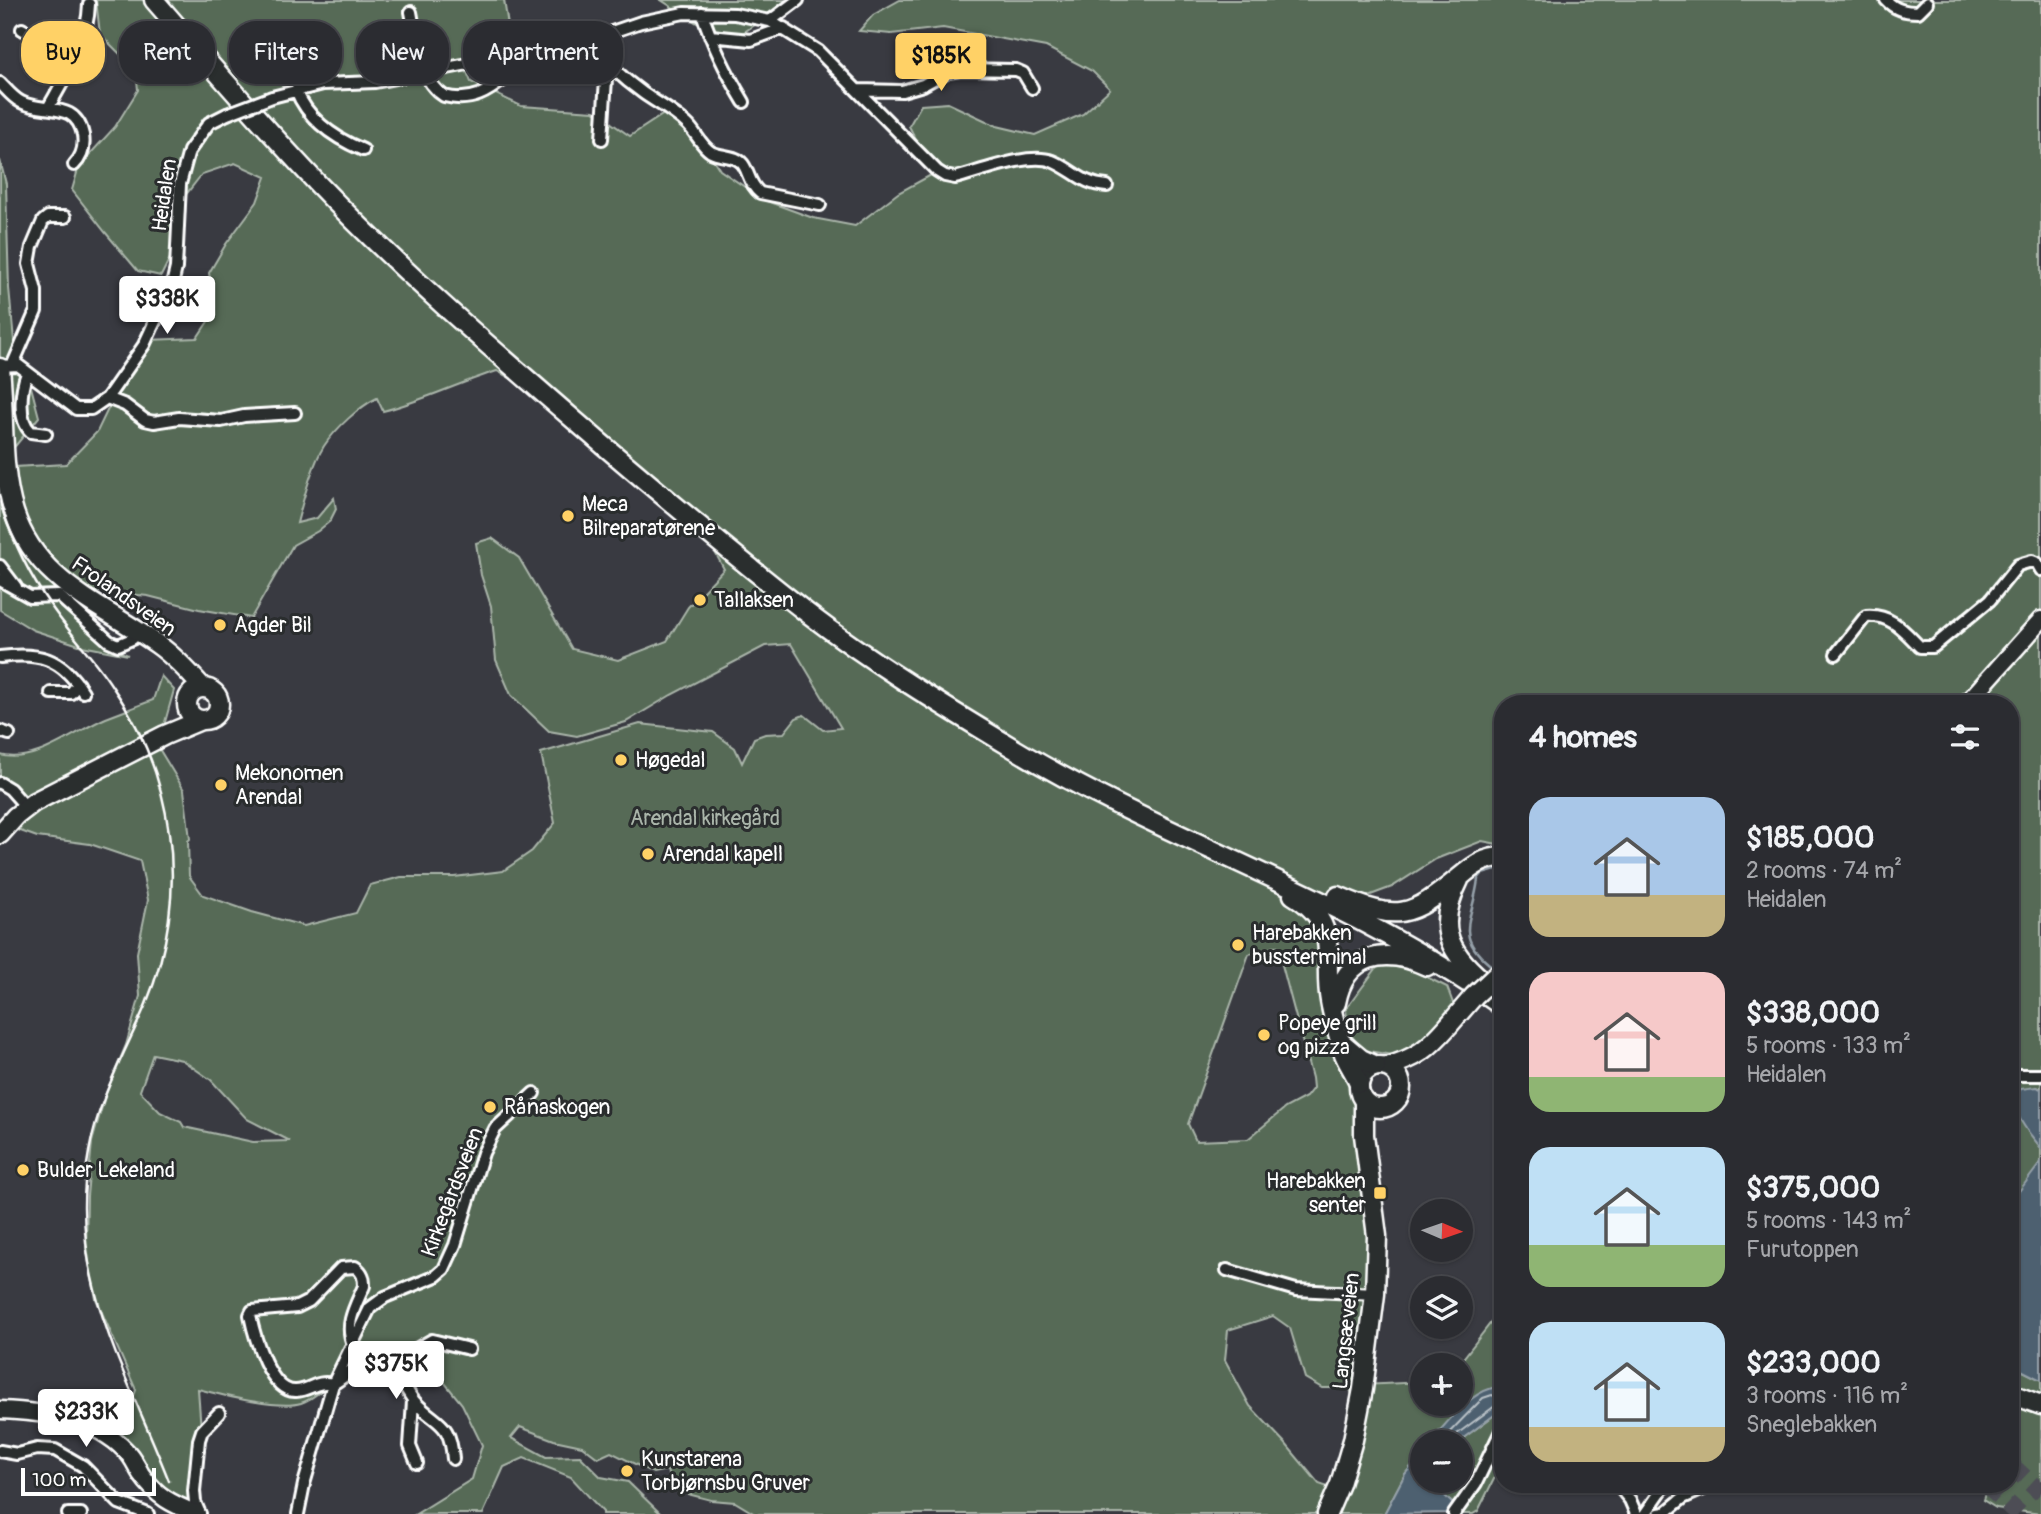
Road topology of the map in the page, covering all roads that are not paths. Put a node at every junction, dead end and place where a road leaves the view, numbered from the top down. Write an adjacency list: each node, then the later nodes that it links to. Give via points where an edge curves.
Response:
1 (154, 0): 57 (main road, via 321,187 464,324 809,614 1017,751)
2 (163, 0): 59 (main road, via 242,89 432,283 817,607 896,664 1031,748 1129,801)
3 (798, 0): 11 (street)
4 (1886, 0): 5 (street, via 1909,12 1919,12)
5 (1927, 3)
6 (89, 4): 9 (street)
7 (411, 12): 10 (street)
8 (702, 13): 11 (street, Heidalen); 13 (street, Heidalen, via 662,17); 14 (street)
9 (88, 21)
10 (413, 21)
11 (770, 21): 12 (street, Heidalen)
12 (784, 28): 14 (street, via 751,40); 24 (street, Heidalen, via 818,51)
13 (623, 30)
14 (710, 36): 25 (street)
15 (623, 77): 31 (street, via 690,126 709,151 743,163 752,187 760,193)
16 (0, 83): 26 (street, via 23,103)
17 (356, 83): 23 (street, Heidalen)
18 (61, 84): 26 (street)
19 (432, 84): 20 (street, via 440,94 456,98 477,97)
20 (497, 84)
21 (606, 84): 27 (street)
22 (1032, 88): 24 (street, via 1016,70 961,69 902,90)
23 (296, 90): 28 (street, via 311,117); 35 (street, Heidalen, bridge, via 220,116 209,123 189,151 180,184 172,285 144,345)
24 (858, 90): 30 (street, Heidalen, via 945,177 1047,160 1092,185)
25 (744, 102)
26 (48, 108): 29 (street, via 71,114 80,126 83,150)
27 (602, 139)
28 (363, 150)
29 (74, 165)
30 (1107, 186)
31 (820, 205)
32 (65, 217): 33 (street, Frolandsveien, via 43,221 32,247 29,264 36,311)
33 (4, 366): 34 (street); 43 (main road, Frolandsveien, via 8,481 20,527 54,576)
34 (27, 373): 35 (street, via 76,409 99,407); 37 (street, via 23,420 31,432)
35 (107, 398): 36 (street, via 154,422)
36 (295, 413)
37 (46, 434)
38 (0, 566): 41 (street)
39 (2041, 570): 44 (street, via 2032,561 2018,565 1990,600 1933,647 1920,647 1892,620 1866,616)
40 (0, 580): 41 (street)
41 (18, 590): 43 (street, via 30,597 59,596 118,645)
42 (2041, 620): 49 (main road)
43 (139, 632): 46 (main road, Frolandsveien)
44 (1836, 654)
45 (0, 657): 48 (street, via 44,657 80,688)
46 (176, 662): 47 (main road, Frolandsveien); 50 (main road, Frolandsveien)
47 (204, 688): 50 (main road, via 194,691); 51 (main road, via 215,693 219,704 213,717)
48 (51, 693)
49 (1973, 695)
50 (187, 703): 51 (main road, via 191,715); 52 (main road)
51 (201, 720): 52 (main road)
52 (165, 735): 54 (main road)
53 (0, 783): 54 (street)
54 (26, 807): 55 (main road)
55 (0, 834)
56 (1494, 859): 58 (main road)
57 (1232, 860): 63 (main road, via 1390,935); 66 (main road, via 1301,900 1319,918 1329,948)
58 (1460, 877): 59 (main road, via 1421,907 1398,913 1371,910); 62 (main road, via 1447,908 1450,943 1461,961)
59 (1302, 881): 64 (main road, via 1417,943)
60 (1494, 977): 67 (main road, bridge)
61 (1494, 985): 67 (main road)
62 (1494, 993)
63 (1494, 996)
64 (1494, 996)
65 (1494, 998): 66 (main road, via 1415,960 1387,955 1367,959 1350,971 1338,991)
66 (1334, 1013): 68 (main road)
67 (1451, 1026): 69 (main road, via 1421,1054); 73 (main road)
68 (1342, 1042): 69 (main road, via 1361,1059); 72 (main road)
69 (1381, 1066): 72 (main road, via 1365,1072); 73 (main road, via 1396,1073)
70 (2019, 1074): 71 (street)
71 (2041, 1075)
72 (1359, 1083): 75 (main road)
73 (1401, 1083): 76 (main road, via 1398,1100)
74 (534, 1093): 80 (street, Kirkegårdsveien, via 495,1129 444,1269 424,1283 376,1303)
75 (1364, 1101): 76 (main road, via 1373,1108); 77 (main road, Langsæveien)
76 (1385, 1108): 77 (main road, Langsæveien)
77 (1367, 1148): 79 (main road, Langsæveien, via 1377,1236)
78 (1227, 1270): 79 (street, via 1296,1290)
79 (1375, 1294): 103 (main road, Langsæveien, via 1362,1396 1346,1465)
80 (353, 1344): 83 (street, Kirkegårdsveien); 83 (street, via 348,1333 350,1319 364,1280 355,1267 341,1268 297,1307 251,1311 258,1345 279,1385 294,1391 323,1382)
81 (470, 1349): 82 (street, via 432,1340)
82 (390, 1364): 83 (street, via 361,1363); 87 (street)
83 (333, 1384): 102 (street, Kirkegårdsveien)
84 (2019, 1391): 86 (main road)
85 (2019, 1397): 88 (main road)
86 (2041, 1399)
87 (413, 1401): 93 (street, via 444,1424); 94 (street, via 410,1446)
88 (2041, 1405)
89 (0, 1410): 101 (main road, via 54,1415 101,1432 128,1452 153,1489 168,1502)
90 (219, 1413): 101 (street, via 202,1430 199,1440 194,1491)
91 (1494, 1445): 104 (street)
92 (0, 1451): 100 (street, via 55,1450 83,1466 119,1503)
93 (453, 1460)
94 (417, 1463)
95 (1624, 1493): 105 (street)
96 (1660, 1493): 106 (street)
97 (1694, 1493): 107 (street)
98 (68, 1514): 99 (street)
99 (80, 1514)
100 (148, 1514)
101 (199, 1514)
102 (298, 1514)
103 (1327, 1514)
104 (1454, 1514)
105 (1636, 1514)
106 (1645, 1514)
107 (1659, 1514)

